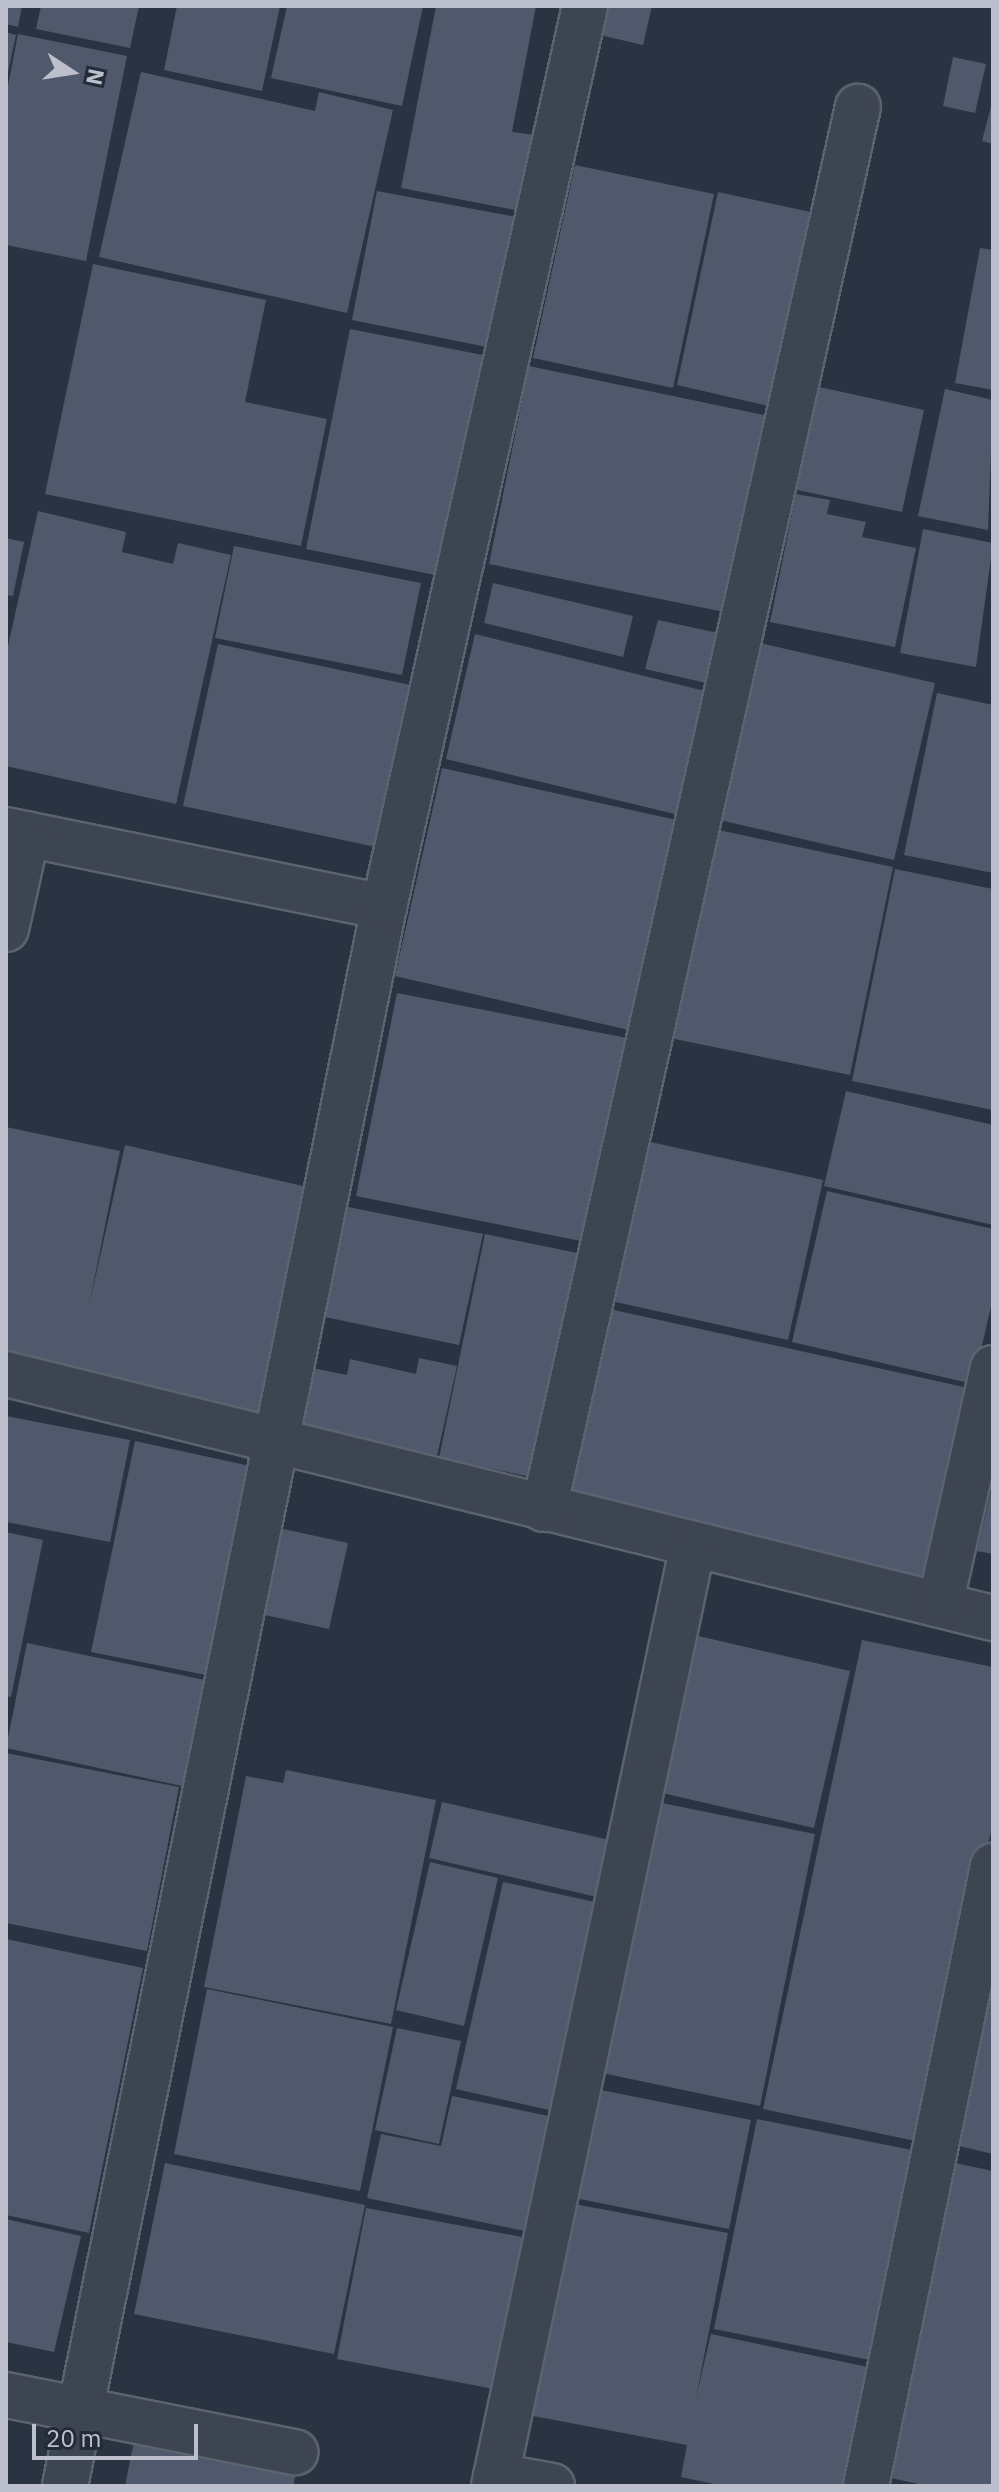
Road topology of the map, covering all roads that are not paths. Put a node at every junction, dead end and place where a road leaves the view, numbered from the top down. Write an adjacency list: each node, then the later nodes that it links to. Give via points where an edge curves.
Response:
1 (585, 6): 4 (street)
2 (858, 107): 9 (street)
3 (16, 832): 4 (street); 5 (street)
4 (384, 907): 8 (street)
5 (6, 929)
6 (993, 1368): 11 (street)
7 (6, 1374): 8 (street)
8 (278, 1445): 9 (street); 15 (street)
9 (544, 1509): 10 (street)
10 (693, 1545): 11 (street); 17 (street)
11 (940, 1605): 12 (street)
12 (993, 1618)
13 (993, 1866): 20 (street)
14 (6, 2395): 15 (street)
15 (81, 2409): 16 (street); 18 (street)
16 (295, 2452)
17 (495, 2481): 19 (street)
18 (65, 2486)
19 (552, 2486)
20 (866, 2486)

